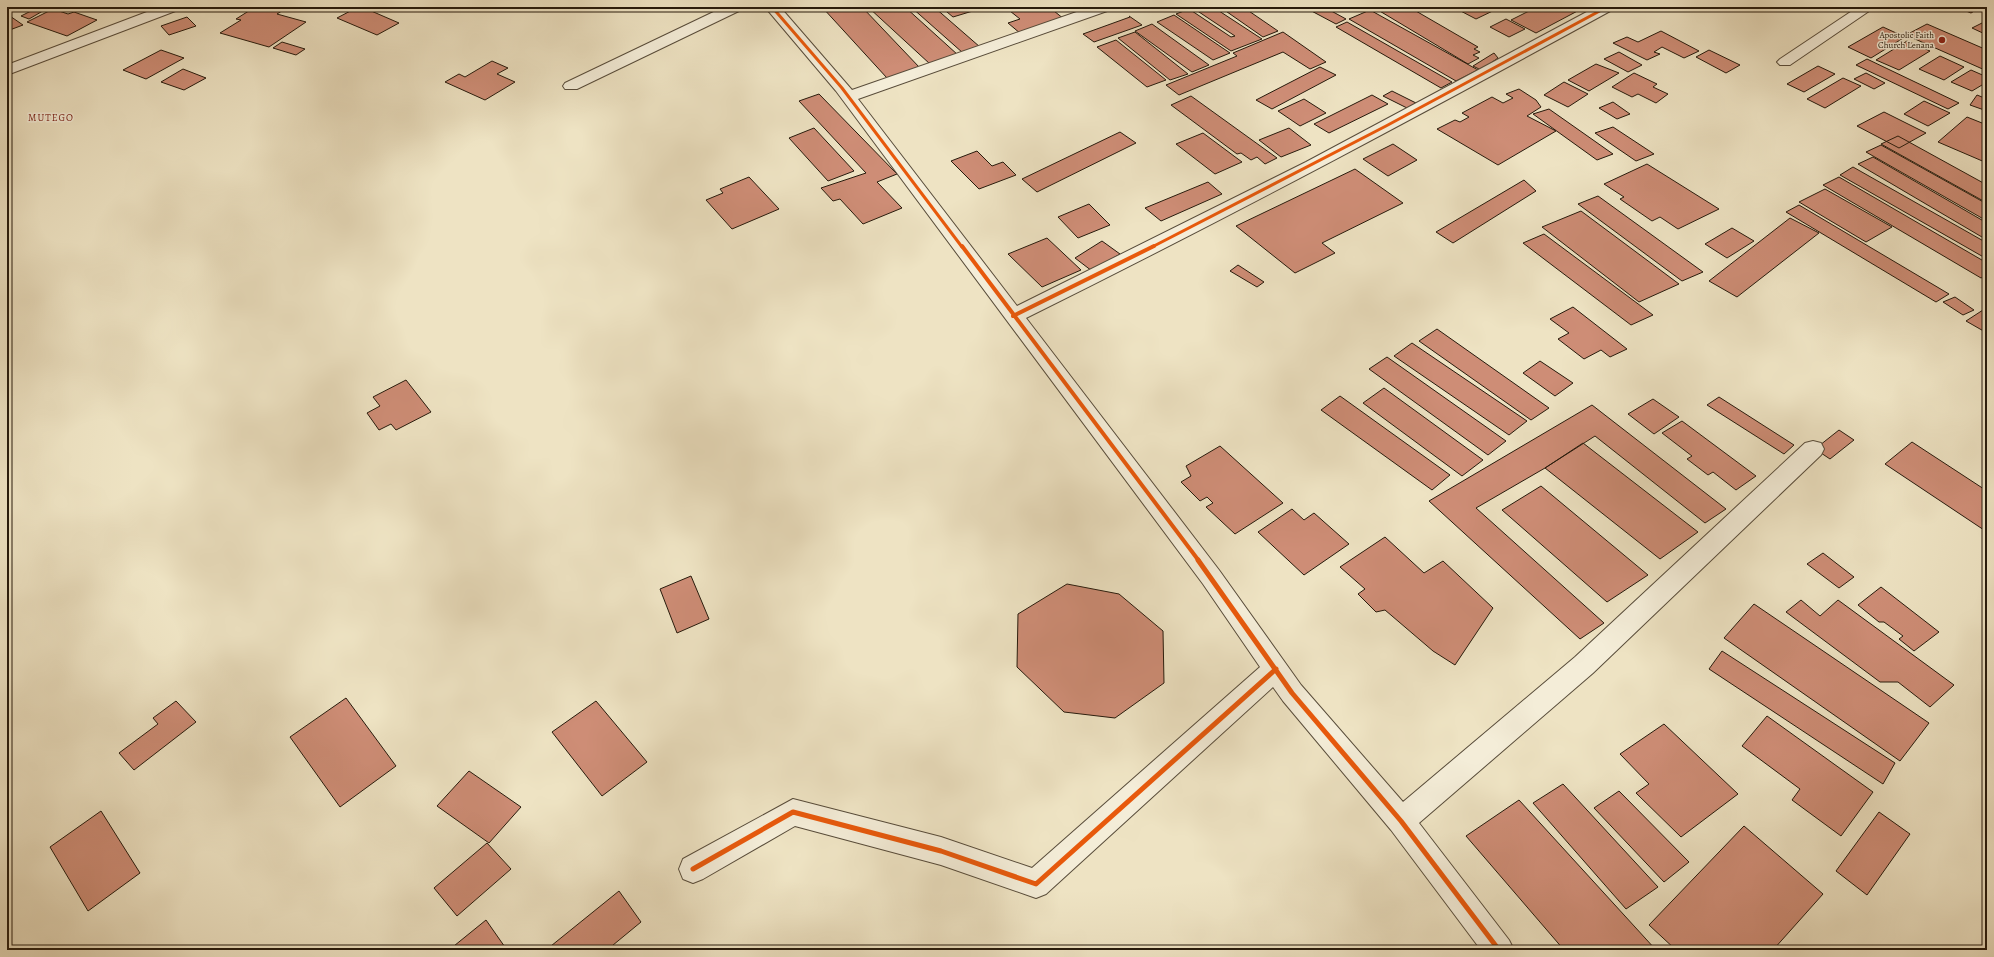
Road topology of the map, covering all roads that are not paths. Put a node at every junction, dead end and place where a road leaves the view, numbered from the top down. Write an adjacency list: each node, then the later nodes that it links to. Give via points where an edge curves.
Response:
1 (173, 7): 8 (street)
2 (736, 7): 9 (street)
3 (772, 7): 10 (street)
4 (1105, 7): 10 (street)
5 (1607, 7): 11 (street, via 1408,116 1123,263)
6 (1868, 7): 7 (street)
7 (1785, 62)
8 (7, 70)
9 (571, 86)
10 (848, 97): 11 (street)
11 (1013, 316): 13 (street, via 1211,577)
12 (1813, 449): 14 (street, via 1584,665)
13 (1276, 669): 14 (street, via 1292,693); 15 (street, via 1036,884 941,851 793,812)
14 (1401, 822): 16 (street)
15 (693, 869)
16 (1499, 950)

